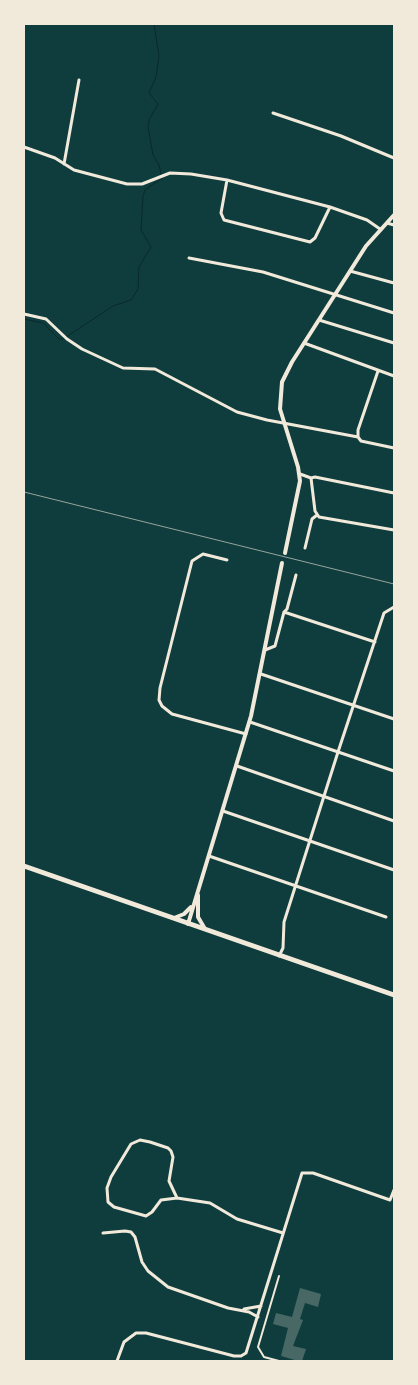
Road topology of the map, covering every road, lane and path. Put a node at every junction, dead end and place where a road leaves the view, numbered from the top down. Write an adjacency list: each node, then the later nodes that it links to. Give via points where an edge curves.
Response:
1 (79, 80): 5 (street)
2 (273, 113): 4 (street)
3 (24, 147): 5 (street)
4 (394, 158)
5 (64, 164): 6 (street, via 74,170 132,185 175,172)
6 (227, 180): 7 (street); 7 (street, via 221,213 224,220 310,242)
7 (330, 207): 11 (street, via 367,220)
8 (394, 215): 9 (street)
9 (386, 223): 10 (street); 11 (street)
10 (394, 225)
11 (380, 229): 13 (street)
12 (189, 258): 15 (street, via 263,272)
13 (350, 271): 14 (street); 15 (street)
14 (394, 283)
15 (334, 296): 16 (street); 18 (street)
16 (394, 313)
17 (24, 314): 23 (street, via 46,319 82,349 126,369 155,369 237,412)
18 (318, 320): 19 (street); 20 (street)
19 (304, 343): 21 (street); 23 (street, via 282,382 279,402)
20 (394, 343)
21 (378, 371): 22 (street); 24 (street)
22 (394, 376)
23 (284, 423): 24 (street); 26 (street)
24 (358, 437): 25 (street, via 362,441)
25 (394, 448)
26 (300, 474): 27 (street); 32 (street)
27 (311, 478): 28 (street); 29 (street)
28 (394, 493)
29 (317, 515): 30 (street); 31 (street, via 312,519)
30 (394, 530)
31 (305, 548)
32 (284, 554)
33 (227, 560): 44 (street, via 203,554 192,561 159,700 172,714)
34 (282, 563): 39 (street)
35 (296, 575): 37 (street)
36 (394, 607): 38 (street, via 384,613)
37 (284, 612): 38 (street); 39 (street, via 275,646)
38 (374, 642): 41 (street)
39 (265, 650): 40 (street)
40 (261, 674): 41 (street); 43 (street)
41 (354, 706): 42 (street); 45 (street)
42 (394, 719)
43 (250, 722): 44 (street); 45 (street)
44 (246, 734): 46 (street)
45 (338, 752): 47 (street); 48 (street)
46 (237, 766): 48 (street); 49 (street)
47 (394, 771)
48 (325, 796): 50 (street); 51 (street)
49 (223, 811): 51 (street); 52 (street)
50 (394, 821)
51 (310, 840): 54 (street); 55 (street)
52 (210, 856): 55 (street); 56 (street)
53 (24, 866): 60 (main road)
54 (394, 870)
55 (295, 886): 59 (street); 63 (street, via 284,922 283,948)
56 (199, 892): 57 (street); 58 (street)
57 (192, 905): 60 (street, via 184,914); 61 (street)
58 (197, 911): 61 (street); 62 (street)
59 (386, 917)
60 (172, 918): 61 (main road)
61 (188, 924): 62 (main road)
62 (206, 930): 63 (main road)
63 (279, 956): 64 (main road)
64 (394, 996)
65 (394, 1190): 67 (street, via 390,1200 313,1173 302,1173)
66 (178, 1198): 66 (street, via 169,1181 173,1157 168,1148 140,1140 130,1144 111,1177 107,1188 108,1202 114,1207 146,1216 161,1200); 67 (street, via 210,1203 237,1219)
67 (283, 1232): 70 (street)
68 (102, 1233): 71 (street, via 131,1232 148,1272 168,1287)
69 (279, 1276): 74 (lane, via 258,1347 264,1357)
70 (261, 1306): 71 (street); 72 (street)
71 (242, 1310): 72 (street)
72 (258, 1316): 73 (street, via 248,1350 241,1356 136,1333 124,1342)
73 (116, 1361)
74 (279, 1361)

